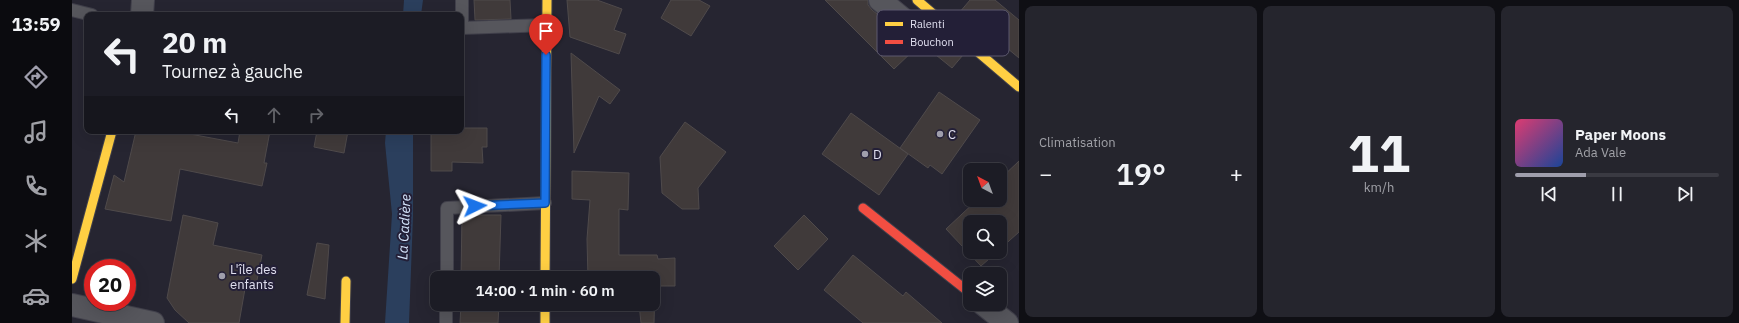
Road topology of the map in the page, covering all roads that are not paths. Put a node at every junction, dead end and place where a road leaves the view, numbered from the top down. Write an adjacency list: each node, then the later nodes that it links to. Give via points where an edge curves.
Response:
1 (143, 0): 9 (street)
2 (462, 0): 10 (lane)
3 (547, 0): 12 (street)
4 (880, 0): 7 (street)
5 (917, 0): 8 (street)
6 (72, 10): 11 (lane)
7 (892, 10)
8 (929, 10)
9 (142, 12)
10 (462, 12)
11 (84, 13)
12 (547, 26): 13 (lane); 17 (street)
13 (464, 28)
14 (983, 56): 15 (street)
15 (1019, 86)
16 (111, 134): 21 (street)
17 (545, 203): 19 (lane, via 447,208); 20 (street)
18 (863, 208): 23 (street)
19 (447, 271)
20 (545, 271)
21 (72, 278)
22 (346, 281): 29 (street)
23 (963, 288)
24 (72, 305): 28 (street)
25 (446, 311): 30 (lane)
26 (545, 311): 31 (street)
27 (992, 311): 32 (street)
28 (153, 323)
29 (345, 323)
30 (446, 323)
31 (545, 323)
32 (1007, 323)

